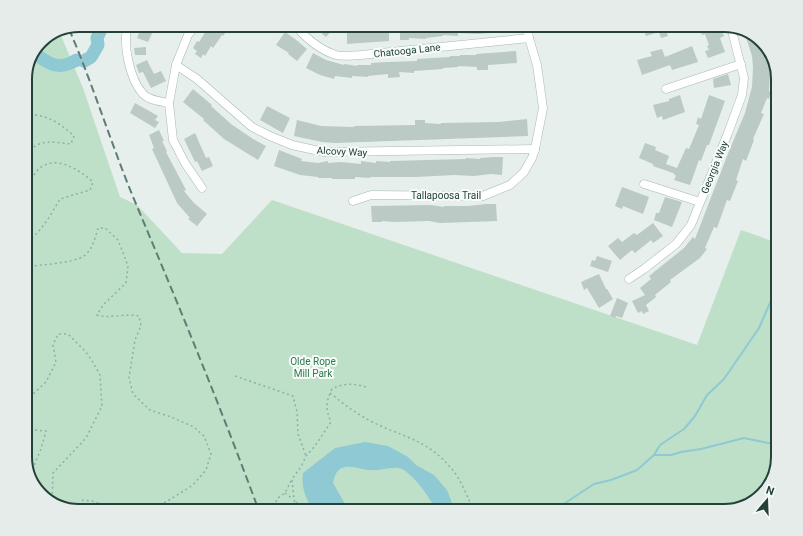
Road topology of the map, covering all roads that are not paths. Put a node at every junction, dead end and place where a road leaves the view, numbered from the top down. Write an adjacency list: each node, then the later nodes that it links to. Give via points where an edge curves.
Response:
1 (126, 32): 10 (street, via 128,61 143,94 153,101)
2 (190, 32): 8 (street)
3 (301, 32): 6 (street, Chatooga Lane, via 317,45 336,55 361,55)
4 (528, 32): 6 (street, Tallapoosa Trail)
5 (733, 33): 7 (street, Georgia Way)
6 (529, 38): 11 (street, Tallapoosa Trail, via 537,65 543,108)
7 (741, 64): 9 (street); 15 (street, Georgia Way, via 744,78 742,95)
8 (176, 65): 10 (street); 11 (street, Alcovy Way, via 197,79 252,126 292,144 324,152)
9 (666, 89)
10 (169, 103): 13 (street, via 173,140)
11 (535, 149): 14 (street, Tallapoosa Trail, via 524,172 510,186 483,196 370,195)
12 (644, 184): 15 (street)
13 (202, 188)
14 (353, 201)
15 (700, 202): 16 (street, Georgia Way, via 691,225 676,244)
16 (629, 279)

